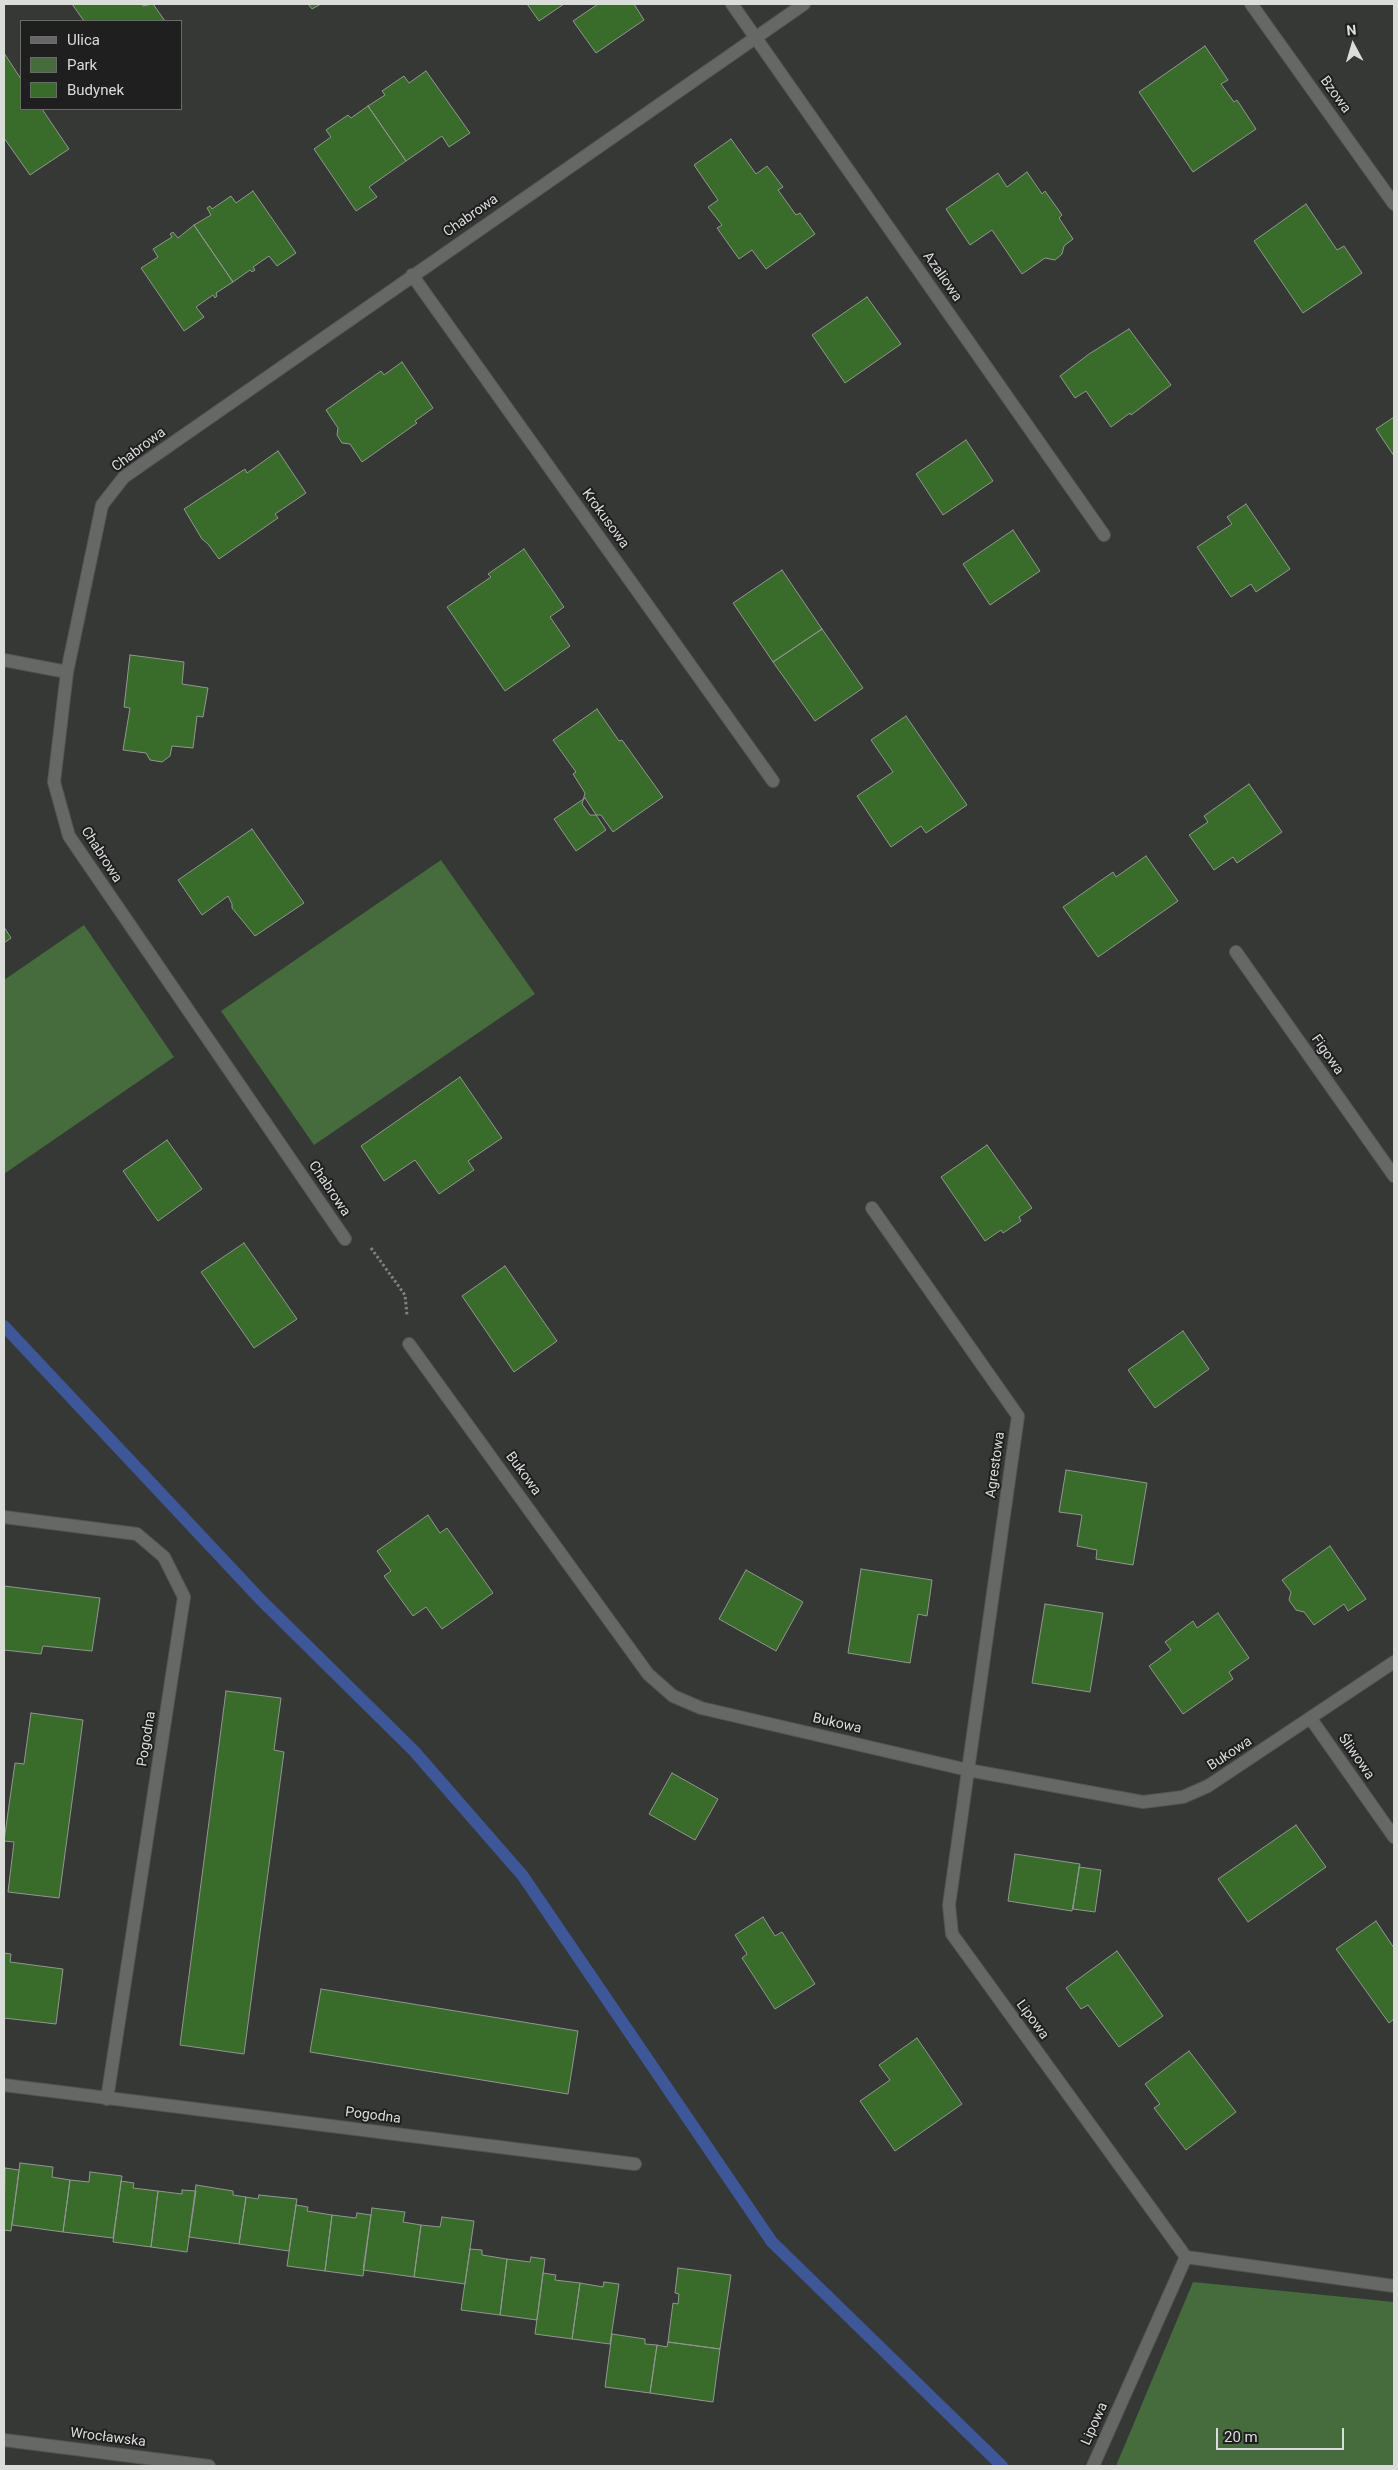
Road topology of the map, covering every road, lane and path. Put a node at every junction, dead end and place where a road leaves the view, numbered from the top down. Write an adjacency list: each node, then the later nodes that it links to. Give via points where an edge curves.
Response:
1 (732, 4): 4 (street, Azaliowa)
2 (804, 4): 4 (street, Chabrowa)
3 (1251, 4): 5 (street, Bzowa)
4 (755, 37): 6 (street, Chabrowa); 7 (street, Azaliowa)
5 (1394, 204)
6 (412, 275): 9 (street, Chabrowa, via 124,477 102,505); 10 (street, Krokusowa)
7 (1104, 535)
8 (4, 660): 9 (street)
9 (67, 672): 14 (street, Chabrowa, via 54,782 69,836)
10 (773, 781)
11 (1236, 952): 12 (street, Figowa)
12 (1394, 1176)
13 (872, 1208): 20 (street, Agrestowa, via 1018,1416)
14 (345, 1239): 15 (path, via 370,1246)
15 (405, 1296)
16 (409, 1344): 20 (street, Bukowa, via 648,1674 673,1696 701,1708)
17 (4, 1517): 23 (street, Pogodna, via 137,1534 164,1557 184,1597)
18 (1394, 1662): 19 (street, Bukowa)
19 (1311, 1719): 20 (street, Bukowa, via 1208,1786 1183,1797 1143,1802); 21 (street, Śliwowa)
20 (968, 1770): 25 (street, Lipowa, via 949,1905 952,1934)
21 (1394, 1837)
22 (4, 2085): 23 (street, Pogodna)
23 (106, 2099): 24 (street, Pogodna)
24 (635, 2164)
25 (1186, 2257): 26 (street); 29 (street, Lipowa)
26 (1394, 2286)
27 (4, 2440): 28 (street, Wrocławska)
28 (209, 2466)
29 (1093, 2466)

